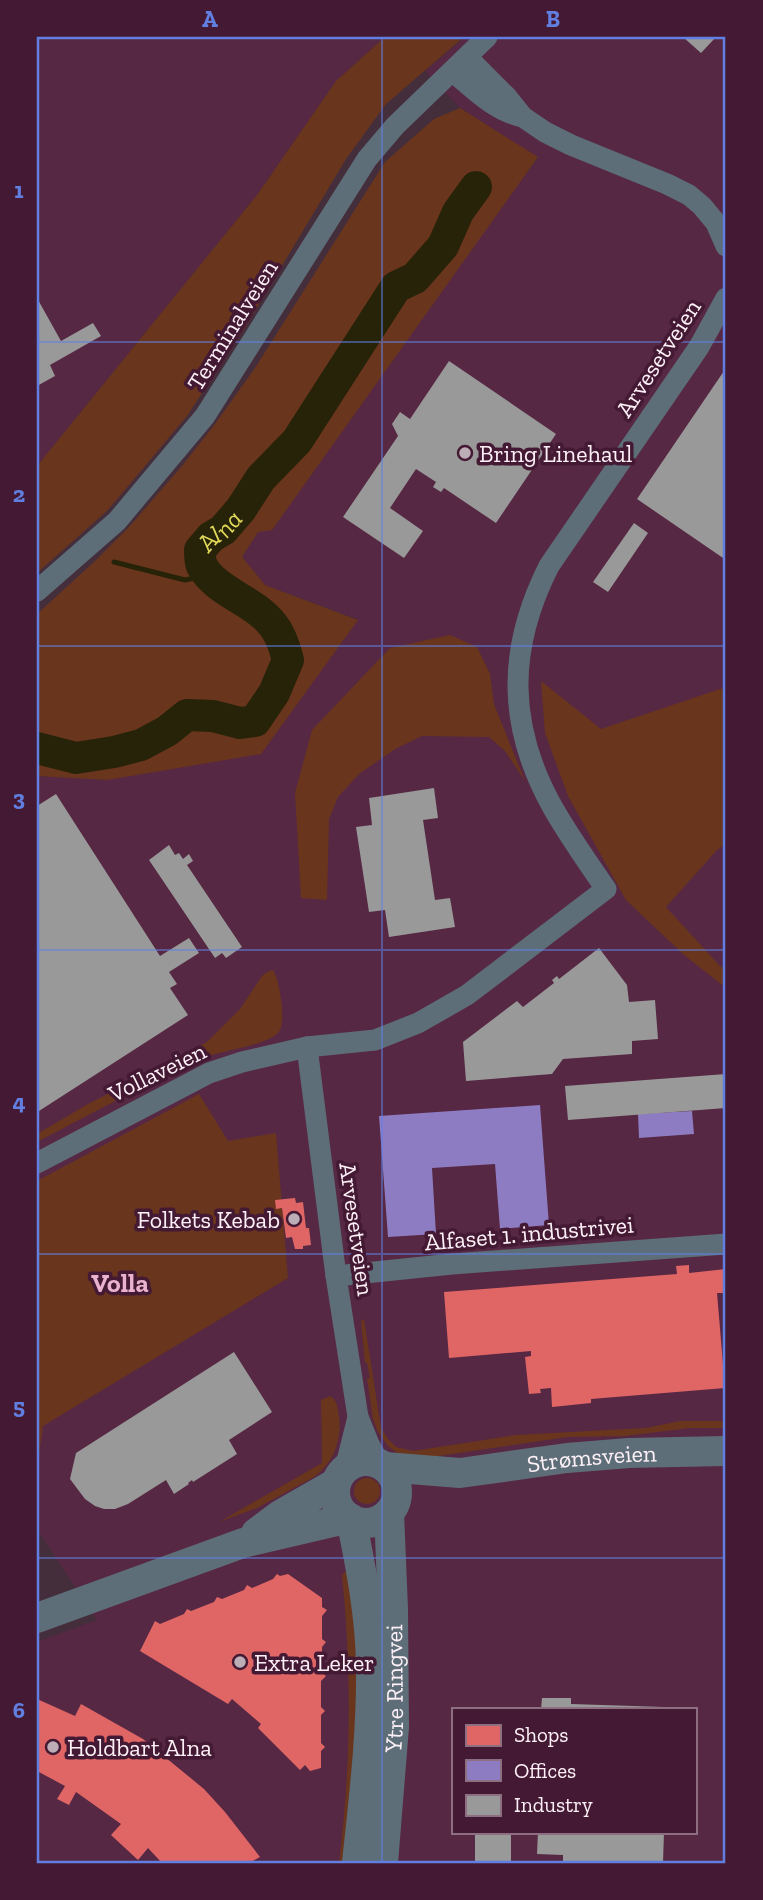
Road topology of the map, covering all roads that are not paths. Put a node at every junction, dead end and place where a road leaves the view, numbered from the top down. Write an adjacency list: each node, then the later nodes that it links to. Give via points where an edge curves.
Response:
1 (487, 37): 2 (street, Terminalveien)
2 (460, 64): 3 (street, via 496,107 508,114 689,195 716,223); 5 (street, Terminalveien, via 367,159 205,416 117,521)
3 (726, 246)
4 (726, 298): 6 (street, Arvesetveien, via 699,347 549,566 520,647 520,716 531,758 553,808 606,889 467,995 418,1023 375,1040)
5 (37, 591)
6 (307, 1047): 7 (street, Vollaveien, via 209,1073); 9 (street, Arvesetveien)
7 (37, 1163)
8 (726, 1244): 9 (street, Alfaset 1. industrivei)
9 (336, 1276): 10 (street, Arvesetveien)
10 (358, 1417): 12 (street, Arvesetveien); 14 (street, Arvesetveien)
11 (726, 1451): 13 (main road, Strømsveien, via 567,1458)
12 (383, 1466): 13 (main road, Strømsveien); 14 (main road, via 353,1463); 15 (main road, via 396,1484)
13 (460, 1473): 15 (main road, Strømsveien)
14 (340, 1476): 16 (main road, via 335,1491 338,1507); 17 (main road)
15 (392, 1508): 16 (main road, via 383,1518 367,1523); 20 (main road, Ytre Ringvei, via 394,1727)
16 (351, 1519): 17 (main road); 19 (main road, Ytre Ringvei, via 368,1613 371,1662)
17 (243, 1543): 18 (main road)
18 (37, 1618)
19 (357, 1863)
20 (383, 1863)

